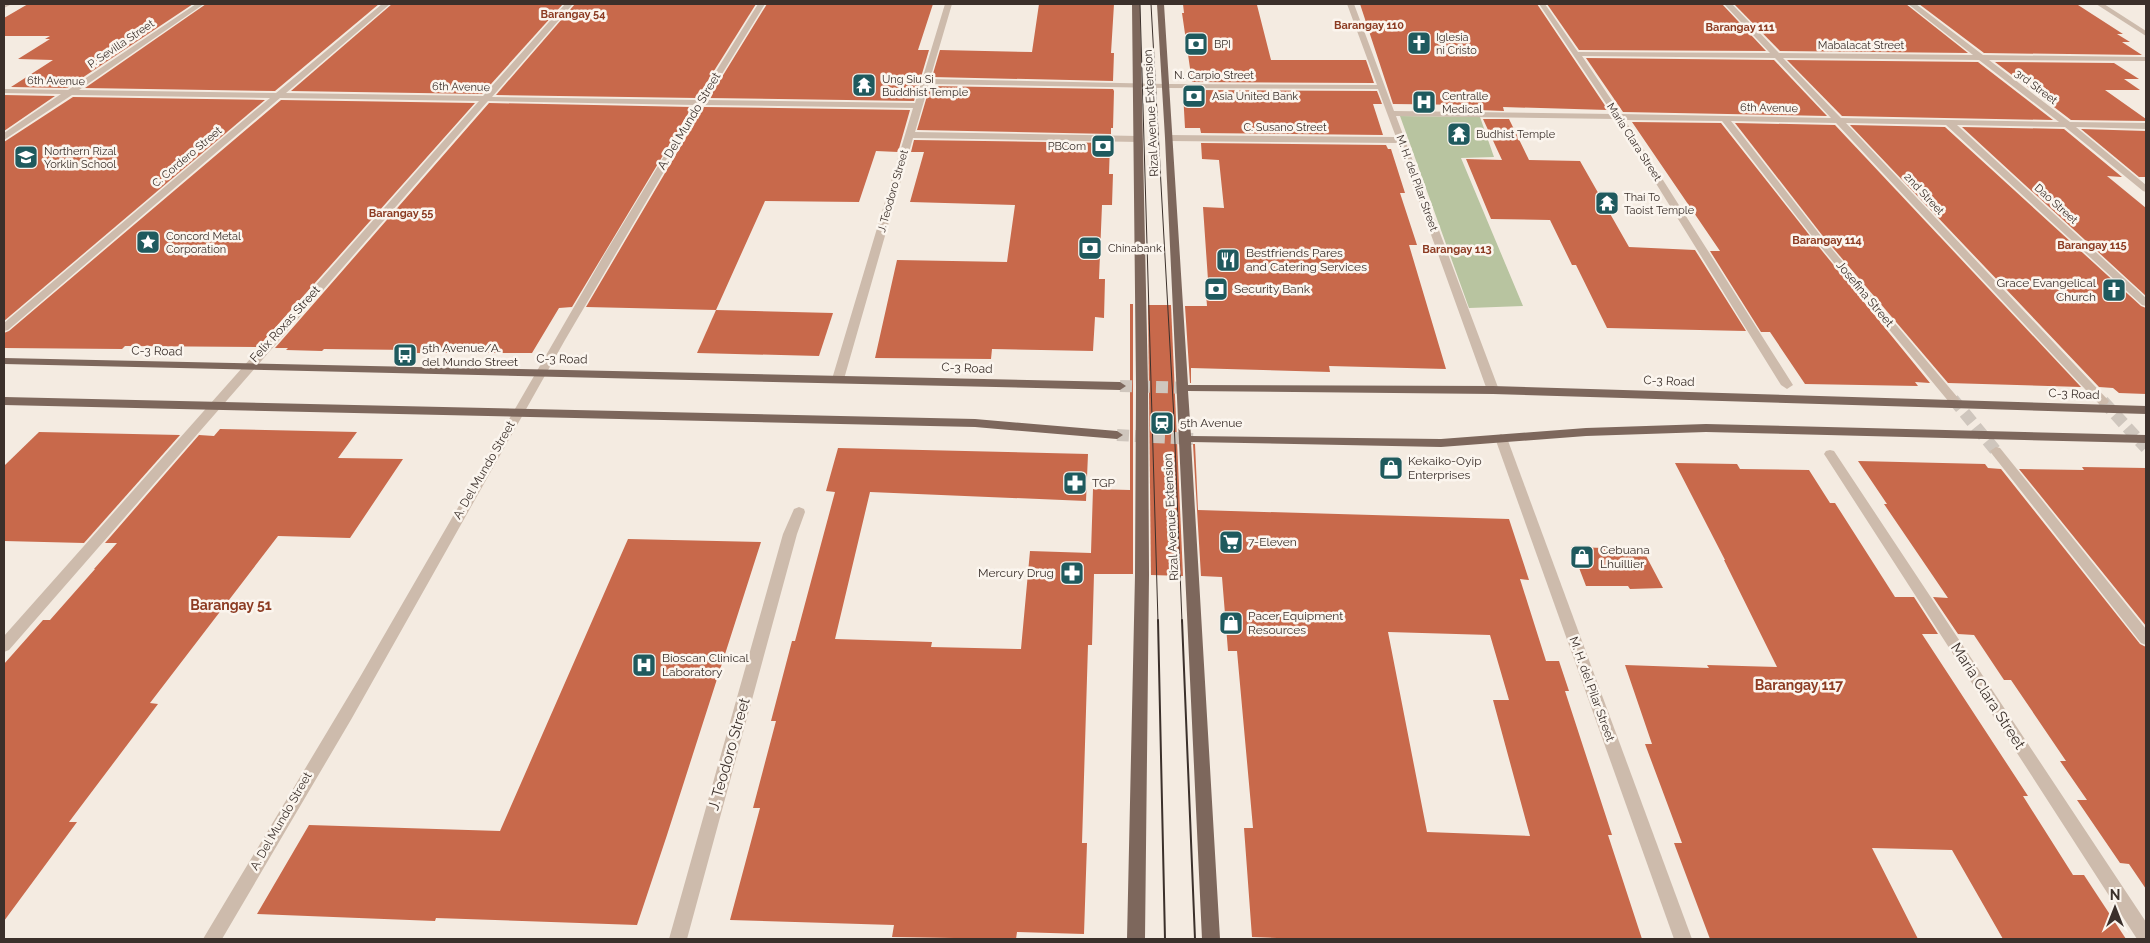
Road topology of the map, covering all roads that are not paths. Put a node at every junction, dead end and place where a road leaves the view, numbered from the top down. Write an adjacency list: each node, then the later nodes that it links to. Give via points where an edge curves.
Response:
1 (8, 4): 14 (street)
2 (200, 4): 25 (street, P. Sevilla Street)
3 (386, 4): 26 (street, C. Cordero Street)
4 (569, 4): 27 (street, Felix Roxas Street)
5 (761, 4): 28 (street, A. Del Mundo Street)
6 (948, 4): 20 (street, J. Teodoro Street)
7 (1136, 4): 21 (main road, Rizal Avenue Extension)
8 (1160, 4): 22 (main road, Rizal Avenue Extension)
9 (1350, 4): 23 (street, M. H. del Pilar Street)
10 (1542, 4): 16 (street, Maria Clara Street)
11 (1728, 4): 17 (street, 2nd Street)
12 (1912, 4): 18 (street, 3rd Street)
13 (2100, 4): 15 (street)
14 (4, 6)
15 (2146, 34)
16 (1576, 54): 17 (street, Mabalacat Street); 31 (street, Maria Clara Street)
17 (1776, 56): 18 (street, Mabalacat Street); 33 (street, 2nd Street)
18 (1980, 58): 19 (street, Mabalacat Street); 35 (street, 3rd Street)
19 (2146, 59)
20 (924, 81): 21 (street, N. Carpio Street); 29 (street, J. Teodoro Street)
21 (1138, 85): 22 (street, N. Carpio Street); 39 (main road, Rizal Avenue Extension)
22 (1166, 86): 23 (street, N. Carpio Street); 40 (main road, Rizal Avenue Extension)
23 (1383, 87): 30 (street, M. H. del Pilar Street)
24 (4, 92): 25 (street, 6th Avenue)
25 (69, 92): 26 (street, 6th Avenue); 38 (street, P. Sevilla Street)
26 (277, 96): 27 (street, 6th Avenue); 44 (street, C. Cordero Street)
27 (485, 99): 28 (street, 6th Avenue); 46 (street, Felix Roxas Street)
28 (700, 102): 29 (street, 6th Avenue); 47 (street, A. Del Mundo Street)
29 (917, 106): 37 (street, J. Teodoro Street)
30 (1392, 113): 31 (street, 6th Avenue); 41 (street, M. H. del Pilar Street)
31 (1619, 117): 32 (street, 6th Avenue); 49 (street, Maria Clara Street)
32 (1724, 118): 33 (street, 6th Avenue); 53 (street, Josefina Street, via 1818,238)
33 (1837, 120): 34 (street, 6th Avenue); 55 (street, 2nd Street)
34 (1949, 123): 35 (street, 6th Avenue); 43 (street, Dao Street)
35 (2068, 125): 36 (street, 6th Avenue); 42 (street, 3rd Street)
36 (2146, 126)
37 (909, 136): 39 (street); 48 (street, J. Teodoro Street)
38 (4, 137)
39 (1139, 138): 71 (main road, Rizal Avenue Extension, via 1142,575)
40 (1169, 138): 41 (street, C. Susano Street); 72 (main road, Rizal Avenue Extension)
41 (1400, 140): 52 (street, M. H. del Pilar Street)
42 (2146, 188)
43 (2146, 303)
44 (4, 328)
45 (4, 361): 46 (main road, C-3 Road)
46 (248, 366): 47 (main road, C-3 Road); 56 (street, Felix Roxas Street)
47 (541, 372): 48 (main road, C-3 Road); 58 (street, A. Del Mundo Street)
48 (838, 379): 50 (main road, C-3 Road)
49 (1787, 385)
50 (1120, 386)
51 (1190, 388): 52 (main road, C-3 Road)
52 (1493, 390): 57 (main road, C-3 Road)
53 (1953, 399)
54 (4, 401): 56 (main road)
55 (2103, 401)
56 (216, 405): 58 (main road); 67 (street, Felix Roxas Street)
57 (2146, 410)
58 (517, 412): 59 (main road, via 976,423); 69 (street, A. Del Mundo Street)
59 (1117, 435)
60 (1501, 438): 61 (main road, via 1441,443); 62 (main road, via 1706,428); 73 (street, M. H. del Pilar Street)
61 (1192, 439)
62 (2146, 439)
63 (1996, 452): 66 (street)
64 (1830, 454): 68 (street, Maria Clara Street)
65 (799, 512): 70 (street, J. Teodoro Street, via 790,534)
66 (2146, 639)
67 (4, 646)
68 (2146, 937)
69 (212, 939)
70 (678, 939)
71 (1136, 939)
72 (1211, 939)
73 (1683, 939)

